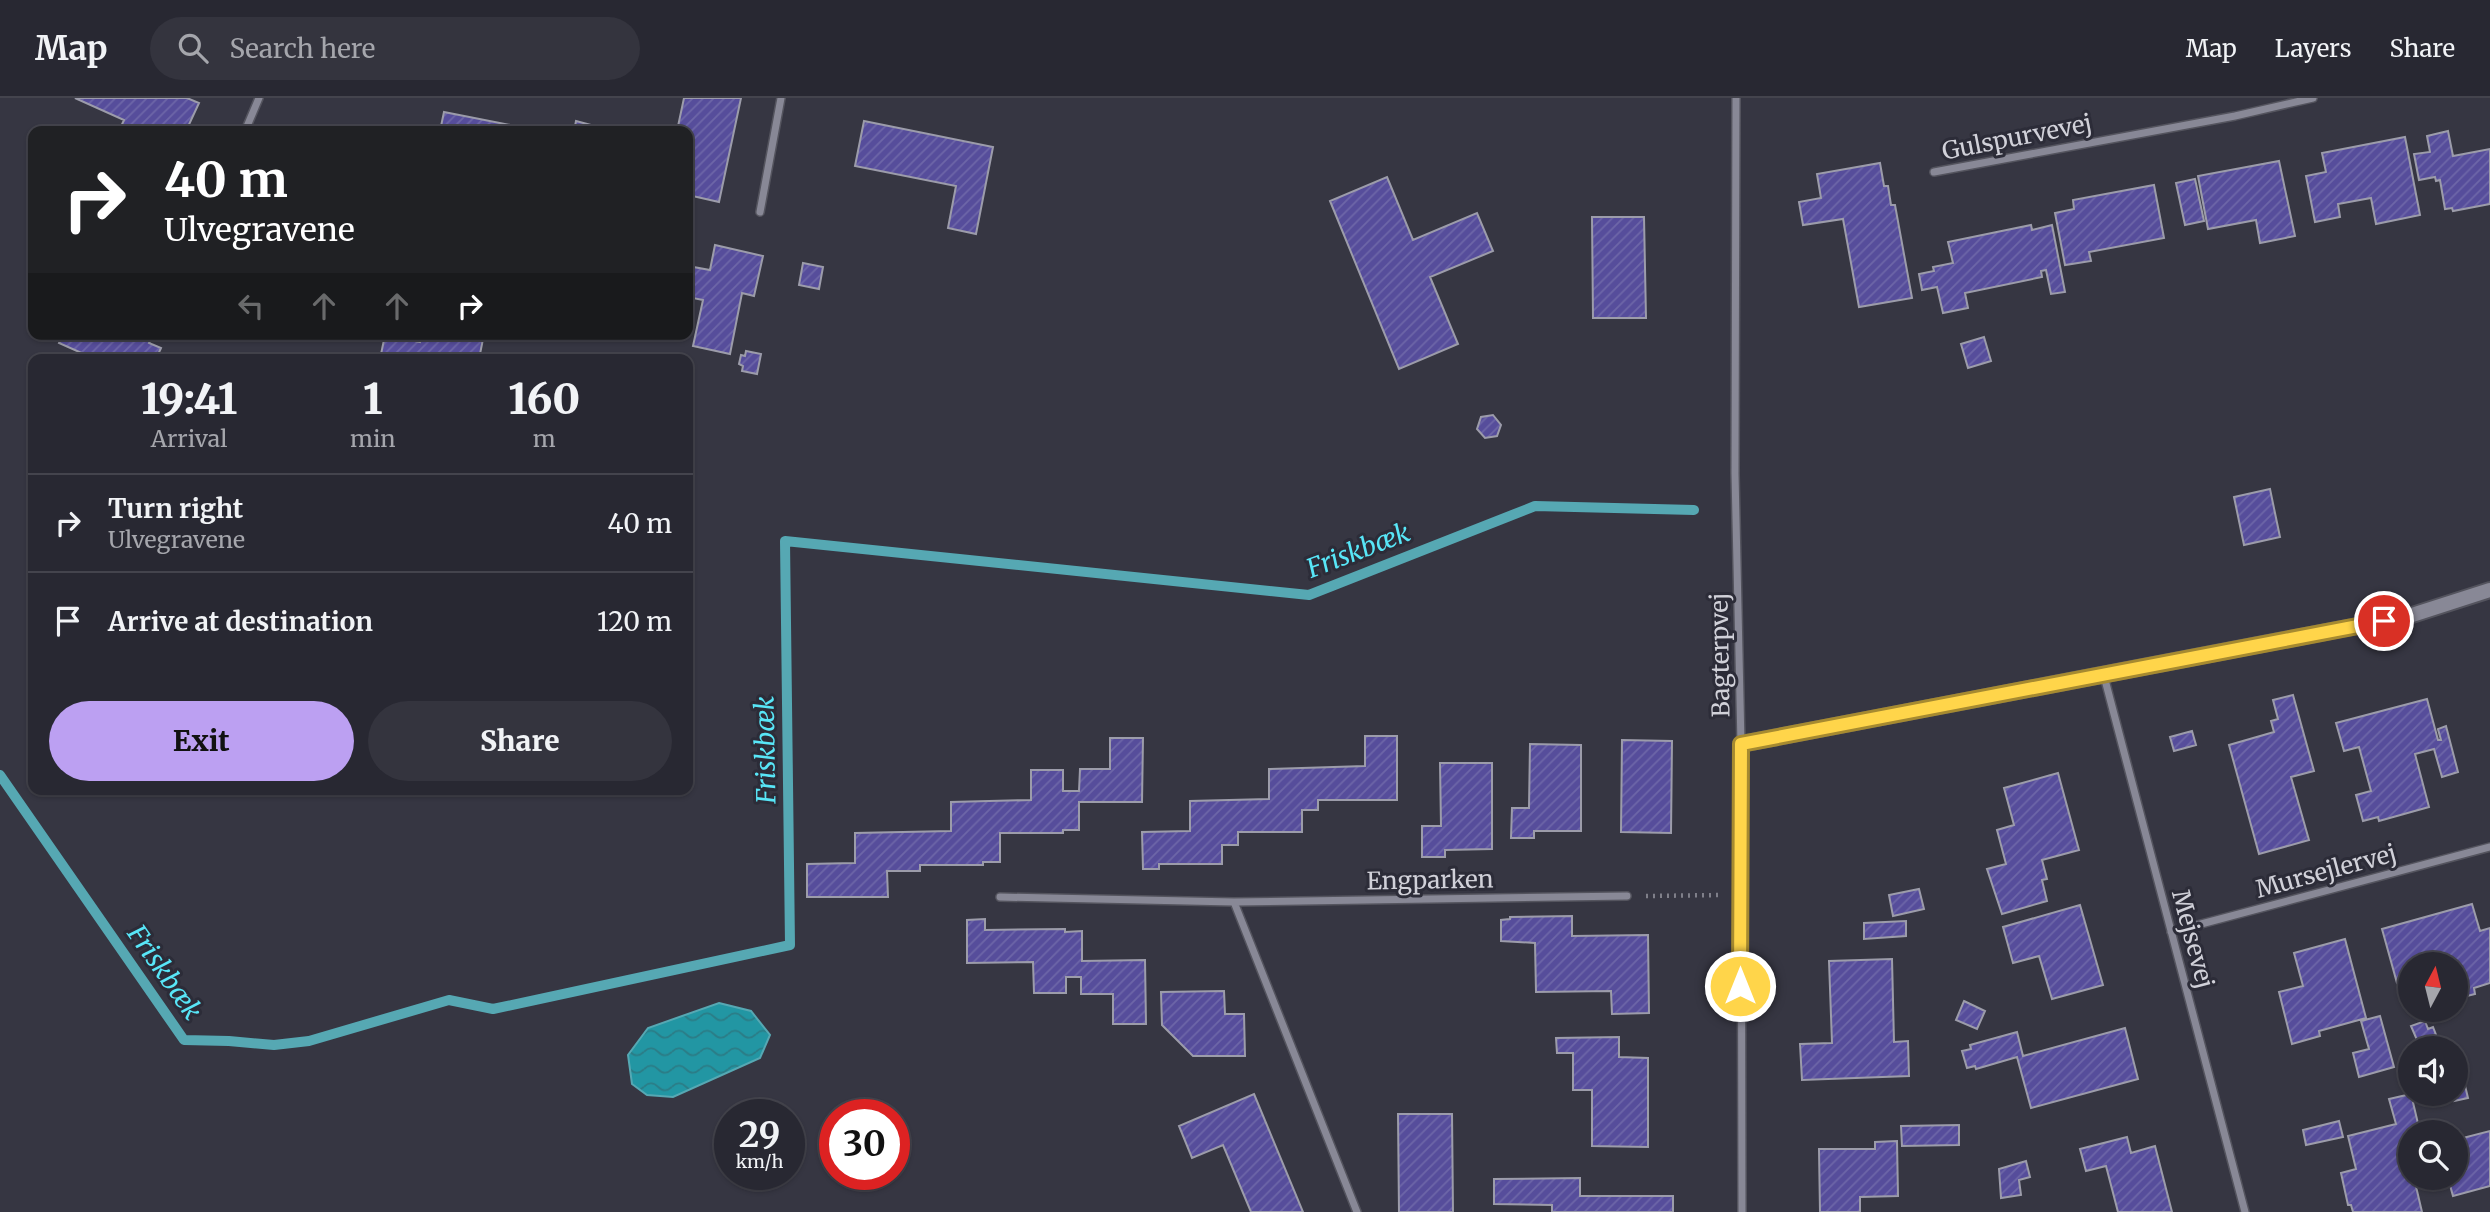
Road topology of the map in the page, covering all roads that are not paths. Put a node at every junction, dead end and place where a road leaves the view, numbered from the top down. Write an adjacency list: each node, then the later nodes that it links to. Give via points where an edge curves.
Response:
1 (259, 98): 5 (street)
2 (781, 98): 7 (street)
3 (1736, 98): 10 (street, Bagterpvej, via 1735,474)
4 (2313, 98): 6 (street, Gulspurvevej)
5 (247, 126)
6 (1934, 172)
7 (760, 212)
8 (2490, 590): 9 (street, via 2409,616)
9 (2104, 676): 10 (street); 15 (street, Mejsevej)
10 (1741, 744): 17 (street, Bagterpvej)
11 (2490, 847): 15 (street, Mursejlervej)
12 (1627, 896): 14 (street, Engparken)
13 (1000, 897): 14 (street, Engparken)
14 (1234, 902): 16 (street)
15 (2171, 932): 18 (street, Mejsevej)
16 (1357, 1212)
17 (1742, 1212)
18 (2245, 1212)

